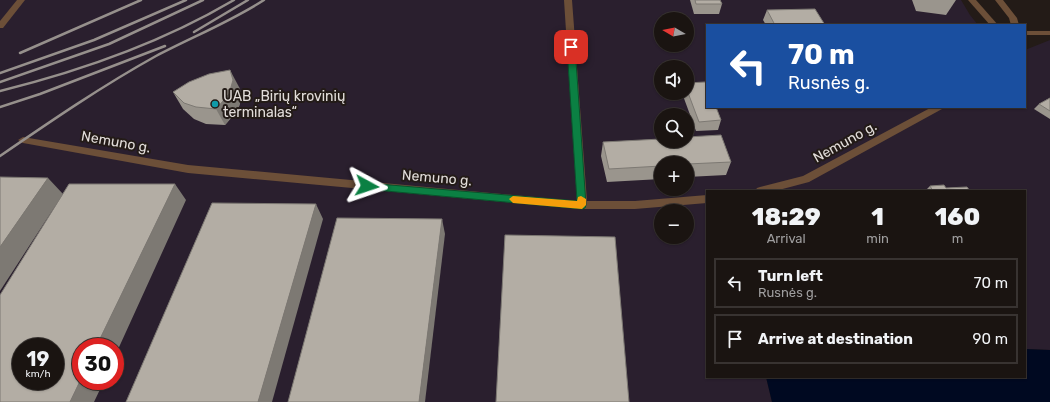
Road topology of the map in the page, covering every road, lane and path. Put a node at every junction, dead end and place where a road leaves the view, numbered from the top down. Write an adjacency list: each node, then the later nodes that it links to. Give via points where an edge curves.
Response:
1 (21, 0): 7 (street)
2 (568, 0): 14 (street)
3 (972, 0): 5 (street)
4 (999, 0): 6 (street)
5 (993, 24)
6 (1015, 24)
7 (0, 26)
8 (1026, 32): 9 (street)
9 (1050, 33)
10 (937, 108): 12 (street, Nemuno g., via 806,179)
11 (23, 140): 14 (street, Nemuno g., via 188,169)
12 (764, 190)
13 (706, 199): 14 (street, Nemuno g., via 634,205)
14 (582, 205)

